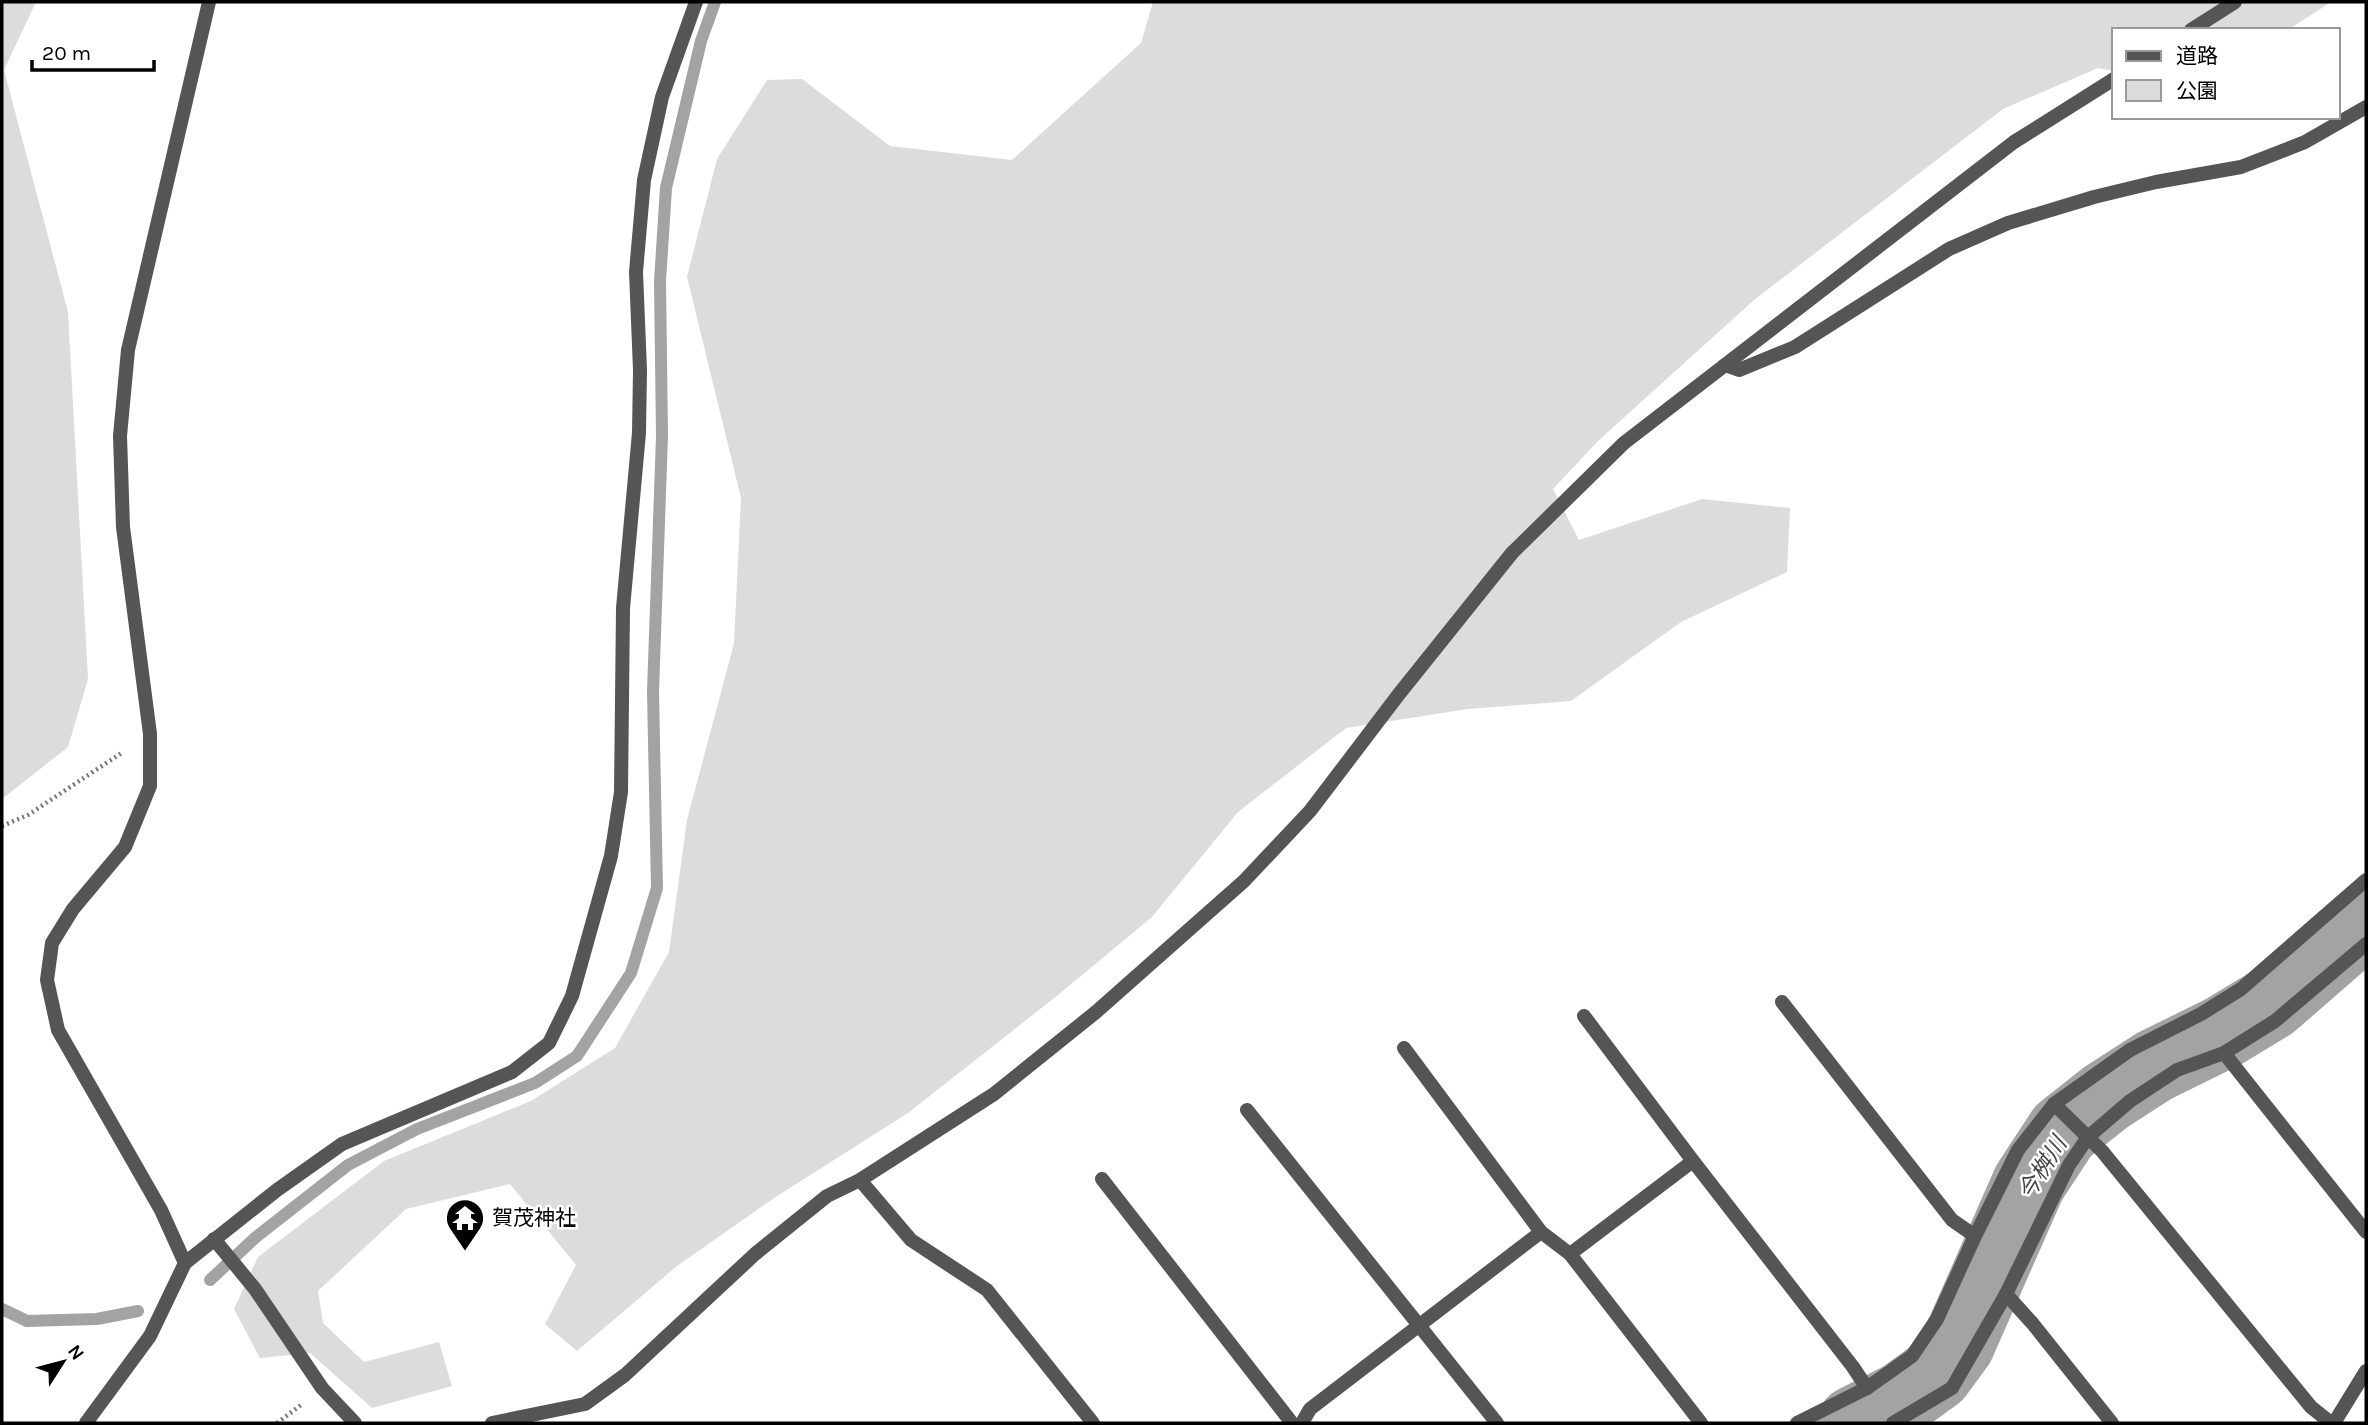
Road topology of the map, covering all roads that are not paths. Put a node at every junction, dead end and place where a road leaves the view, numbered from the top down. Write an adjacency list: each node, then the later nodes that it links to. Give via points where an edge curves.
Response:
1 (209, 2): 25 (street, via 128,350 120,436 123,527 150,734 149,786 124,848 73,909 52,943 47,980 58,1030 161,1210)
2 (696, 2): 23 (street, via 662,97 644,180 636,271 639,433 623,608 621,792 611,856 572,996 548,1042 512,1072 342,1144)
3 (2235, 2): 4 (street)
4 (2194, 28)
5 (2112, 80): 7 (street, via 2014,142)
6 (2366, 107): 7 (street, via 2305,142 2241,167 2156,182 2008,223 1949,249 1795,348 1739,370)
7 (1725, 365): 19 (street, via 1625,443 1513,553 1310,811 1244,881 1096,1012 994,1094)
8 (2366, 880): 14 (street, via 2241,989 2130,1050)
9 (2366, 944): 13 (street, via 2275,1021)
10 (1782, 1002): 22 (street, via 1952,1220)
11 (1584, 1016): 17 (street)
12 (1404, 1048): 20 (street)
13 (2224, 1053): 16 (street, via 2177,1070 2130,1101); 21 (street)
14 (2054, 1104): 16 (street); 22 (street, via 2018,1150)
15 (1247, 1110): 27 (street)
16 (2088, 1137): 26 (street, via 2069,1165); 41 (street, via 2311,1406)
17 (1693, 1161): 24 (street); 29 (street)
18 (1102, 1179): 35 (street)
19 (860, 1180): 33 (street, via 827,1196 755,1254 625,1375 585,1404); 34 (street, via 911,1240 987,1290)
20 (1541, 1232): 24 (street); 27 (street)
21 (2366, 1232)
22 (1975, 1236): 29 (street, via 1937,1319 1912,1356)
23 (214, 1239): 25 (street); 32 (street, via 255,1289 322,1388)
24 (1570, 1254): 38 (street)
25 (185, 1263): 31 (street, via 150,1336)
26 (2006, 1294): 30 (street, via 1952,1388); 40 (street)
27 (1421, 1325): 36 (street, via 1310,1409); 37 (street)
28 (2366, 1371): 41 (street)
29 (1867, 1388): 39 (street)
30 (1900, 1422)
31 (86, 1423)
32 (355, 1423)
33 (492, 1423)
34 (1093, 1423)
35 (1292, 1423)
36 (1302, 1423)
37 (1497, 1423)
38 (1701, 1423)
39 (1797, 1423)
40 (2112, 1423)
41 (2333, 1423)

